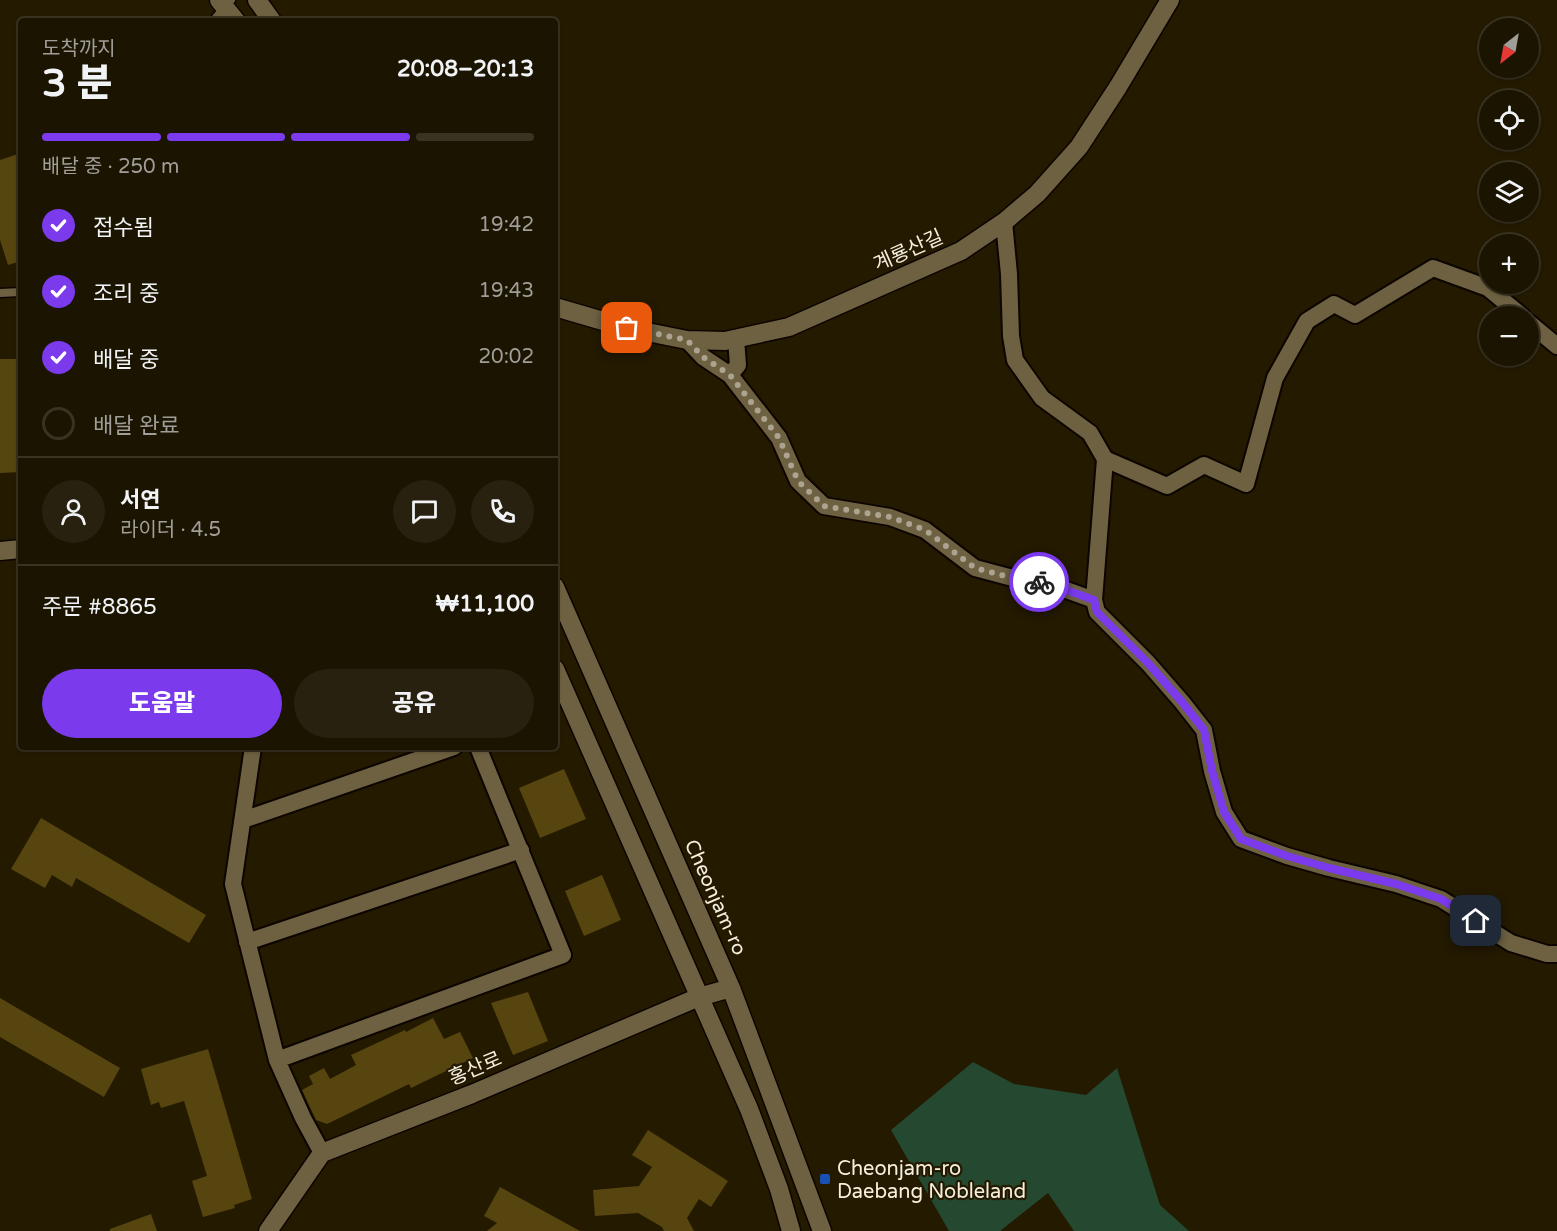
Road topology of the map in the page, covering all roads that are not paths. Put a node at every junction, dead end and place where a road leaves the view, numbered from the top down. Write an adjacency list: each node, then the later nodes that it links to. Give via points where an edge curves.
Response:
1 (257, 0): 6 (street)
2 (1170, 0): 7 (street, 계룡산길, via 1079,147 1037,194)
3 (225, 2): 4 (lane); 5 (street)
4 (215, 18)
5 (234, 18)
6 (270, 18)
7 (1004, 222): 13 (street, 계룡산길, via 961,251 789,327); 17 (street, via 1015,360 1042,399 1090,433)
8 (18, 292): 9 (lane)
9 (0, 293)
10 (1510, 306): 17 (street, via 1488,288 1433,268 1355,315 1334,304 1307,321 1275,378 1246,484 1204,465 1167,486)
11 (558, 308): 14 (street, 계룡산길)
12 (1539, 331): 15 (street)
13 (736, 339): 14 (street, 계룡산길); 16 (street, via 738,365)
14 (687, 340): 16 (street, via 703,357)
15 (1557, 345)
16 (730, 375): 21 (street, via 779,438 798,481 824,506 890,517 925,530 975,568 1047,583)
17 (1105, 459): 21 (street)
18 (18, 549): 19 (street)
19 (0, 551)
20 (558, 594): 30 (street, Cheonjam-ro)
21 (1094, 600): 29 (street, via 1097,612 1148,663 1204,730 1224,812 1241,839 1287,856 1441,899 1511,943)
22 (558, 676): 31 (street)
23 (253, 750): 26 (street)
24 (445, 750): 26 (street)
25 (479, 750): 27 (street)
26 (243, 820): 28 (street, via 233,884)
27 (521, 850): 28 (street); 32 (street, via 563,955)
28 (247, 942): 32 (street)
29 (1557, 954)
30 (732, 988): 31 (street, 홍산로); 36 (street, Cheonjam-ro)
31 (699, 997): 33 (street, 홍산로, via 472,1095); 35 (street, via 749,1109)
32 (277, 1060): 33 (street)
33 (322, 1153): 34 (street)
34 (268, 1231)
35 (791, 1231)
36 (822, 1231)

